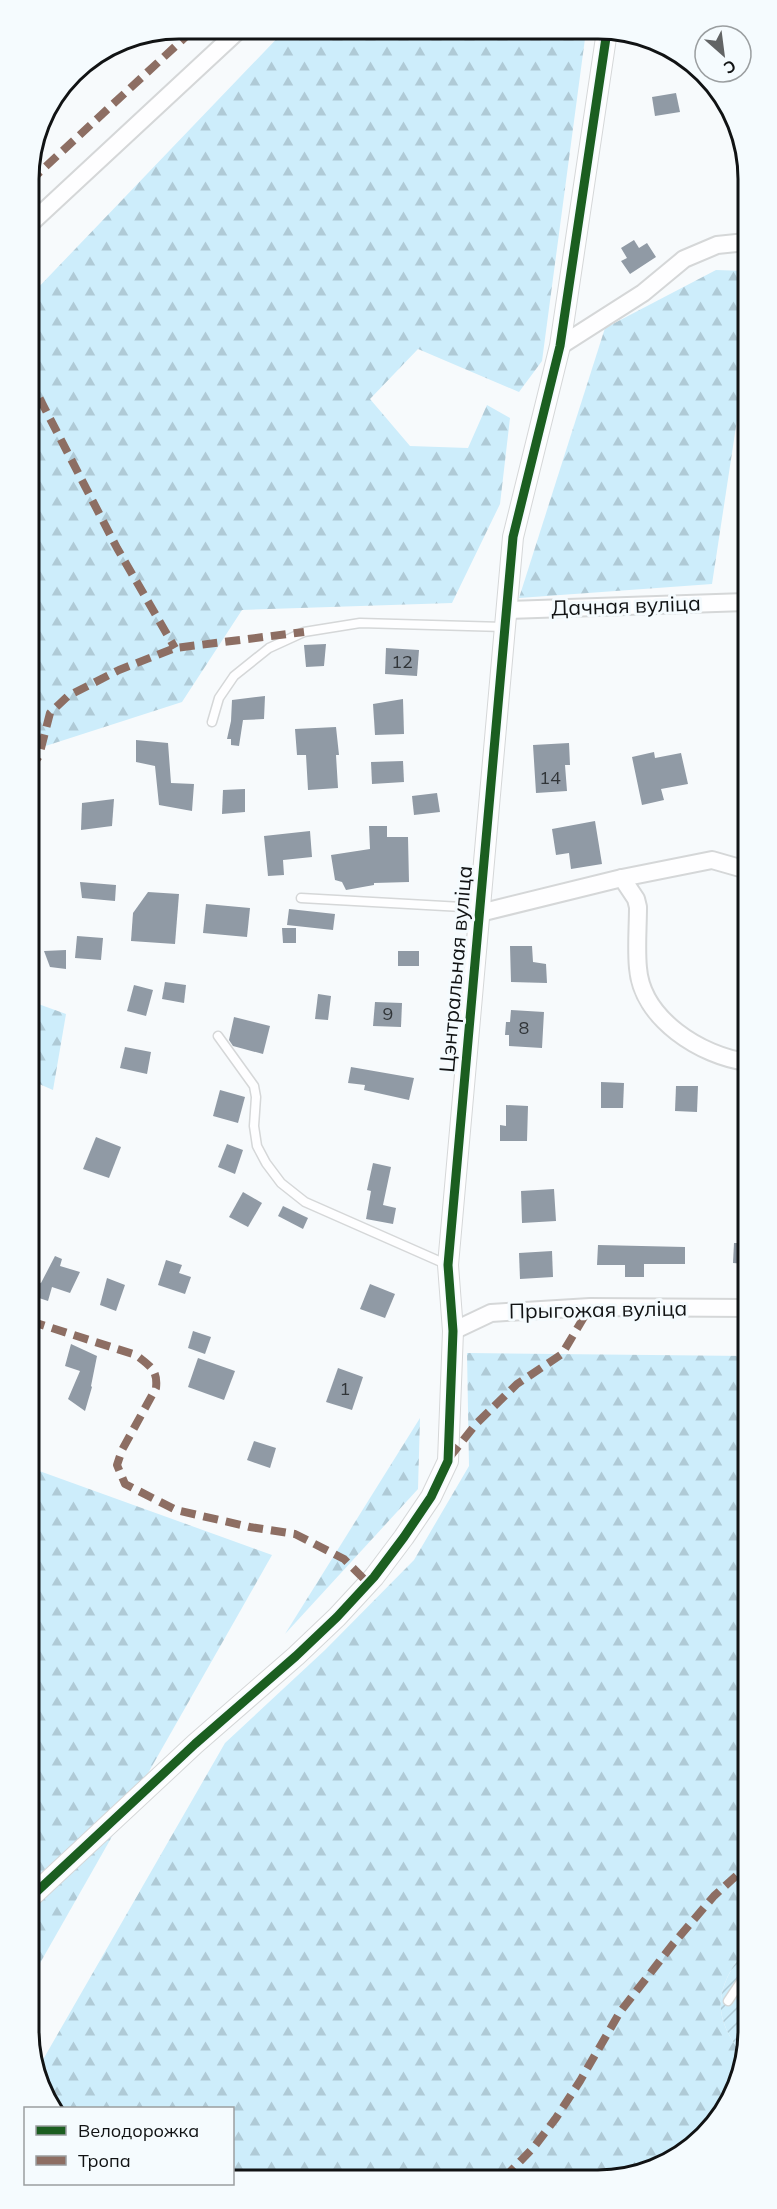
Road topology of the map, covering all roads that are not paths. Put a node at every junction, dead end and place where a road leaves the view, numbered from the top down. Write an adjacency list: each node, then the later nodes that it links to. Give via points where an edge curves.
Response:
1 (229, 39): 3 (street)
2 (606, 39): 5 (street, Цэнтральная вуліца)
3 (39, 216)
4 (738, 243): 5 (street, via 717,245 684,259 643,293)
5 (560, 346): 7 (street, Цэнтральная вуліца, via 513,537)
6 (738, 603): 7 (street, Дачная вуліца)
7 (506, 619): 8 (lane, via 360,623 303,632 269,648 234,676 219,698); 12 (street, Цэнтральная вуліца)
8 (212, 722)
9 (738, 867): 10 (street, via 712,860)
10 (622, 878): 12 (street); 14 (street, via 638,907 638,970 659,1016 681,1036 714,1055)
11 (301, 898): 12 (lane)
12 (480, 910): 15 (street, Цэнтральная вуліца)
13 (218, 1036): 15 (lane, via 254,1086 257,1146 281,1183 305,1202)
14 (738, 1060)
15 (448, 1265): 17 (street, Цэнтральная вуліца)
16 (738, 1308): 17 (street, Прыгожая вуліца, via 590,1307 491,1313)
17 (453, 1331): 18 (street, Цэнтральная вуліца, via 447,1461 431,1497 404,1538 374,1577 296,1656)
18 (39, 1890)
19 (738, 1986): 20 (lane)
20 (728, 2001)

